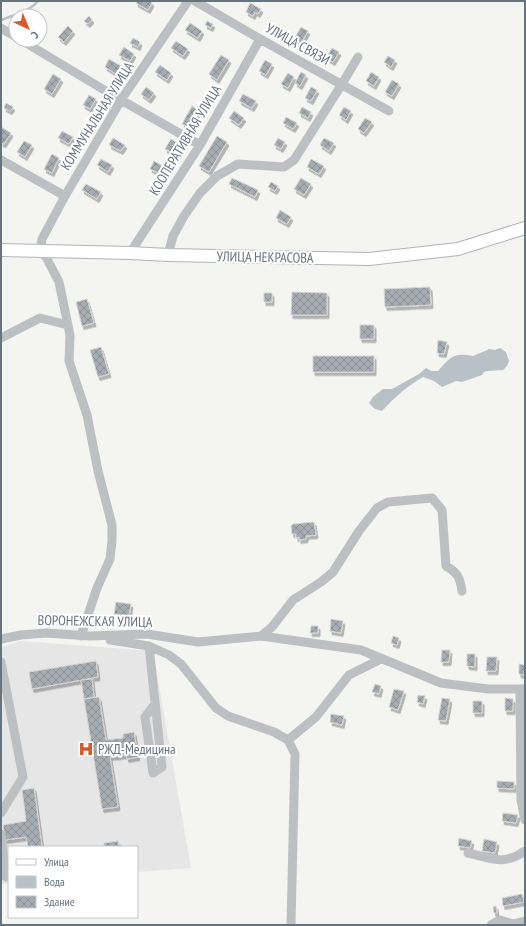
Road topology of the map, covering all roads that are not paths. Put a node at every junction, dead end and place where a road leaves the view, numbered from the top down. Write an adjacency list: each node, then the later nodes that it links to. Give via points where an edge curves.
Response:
1 (188, 1): 7 (street, КОММУНАЛЬНАЯ УЛИЦА)
2 (195, 1): 3 (street, УЛИЦА СВЯЗИ)
3 (260, 39): 6 (street, УЛИЦА СВЯЗИ); 9 (street, КООПЕРАТИВНАЯ УЛИЦА)
4 (33, 48): 7 (street)
5 (358, 57): 6 (street)
6 (342, 84): 8 (street, УЛИЦА СВЯЗИ); 16 (street, via 294,160 284,167 238,164 217,176 200,193 184,216)
7 (121, 100): 9 (street); 11 (street, КОММУНАЛЬНАЯ УЛИЦА)
8 (389, 111)
9 (200, 145): 15 (street, КООПЕРАТИВНАЯ УЛИЦА)
10 (1, 160): 11 (street)
11 (65, 196): 14 (street, КОММУНАЛЬНАЯ УЛИЦА, via 42,239)
12 (525, 228): 16 (main road, УЛИЦА НЕКРАСОВА, via 458,249 369,259)
13 (1, 250): 14 (main road, УЛИЦА НЕКРАСОВА)
14 (40, 251): 15 (main road, УЛИЦА НЕКРАСОВА); 17 (street, via 59,282)
15 (130, 253): 16 (main road, УЛИЦА НЕКРАСОВА)
16 (168, 255)
17 (68, 324): 18 (street, via 40,318); 20 (street, via 68,361 87,415 112,526 110,559)
18 (1, 338)
19 (462, 591): 22 (street, via 460,579 454,570 446,566 442,510 432,498 388,502 377,508 333,572 293,600 272,627)
20 (81, 636): 21 (street, ВОРОНЕЖСКАЯ УЛИЦА); 23 (street, ВОРОНЕЖСКАЯ УЛИЦА, via 46,633)
21 (90, 636): 22 (street, ВОРОНЕЖСКАЯ УЛИЦА, via 147,634 198,642); 24 (street)
22 (261, 636): 25 (street, ВОРОНЕЖСКАЯ УЛИЦА, via 361,650)
23 (1, 639)
24 (149, 646): 28 (street); 29 (street, via 182,664 216,708 228,716 274,732)
25 (381, 659): 27 (street, ВОРОНЕЖСКАЯ УЛИЦА, via 441,683 488,689); 29 (street, via 349,675 316,717)
26 (1, 662): 30 (street, via 23,777)
27 (523, 689): 31 (street, via 521,800)
28 (155, 704): 28 (street, via 162,767 153,773 145,717)
29 (288, 740): 37 (street, via 295,754)
30 (1, 813)
31 (525, 820)
32 (1, 834): 35 (street, via 6,877)
33 (525, 851): 34 (street, via 516,857 501,861)
34 (468, 853)
35 (8, 876)
36 (525, 921): 38 (street, via 513,924 500,920)
37 (291, 925)
38 (492, 925)

